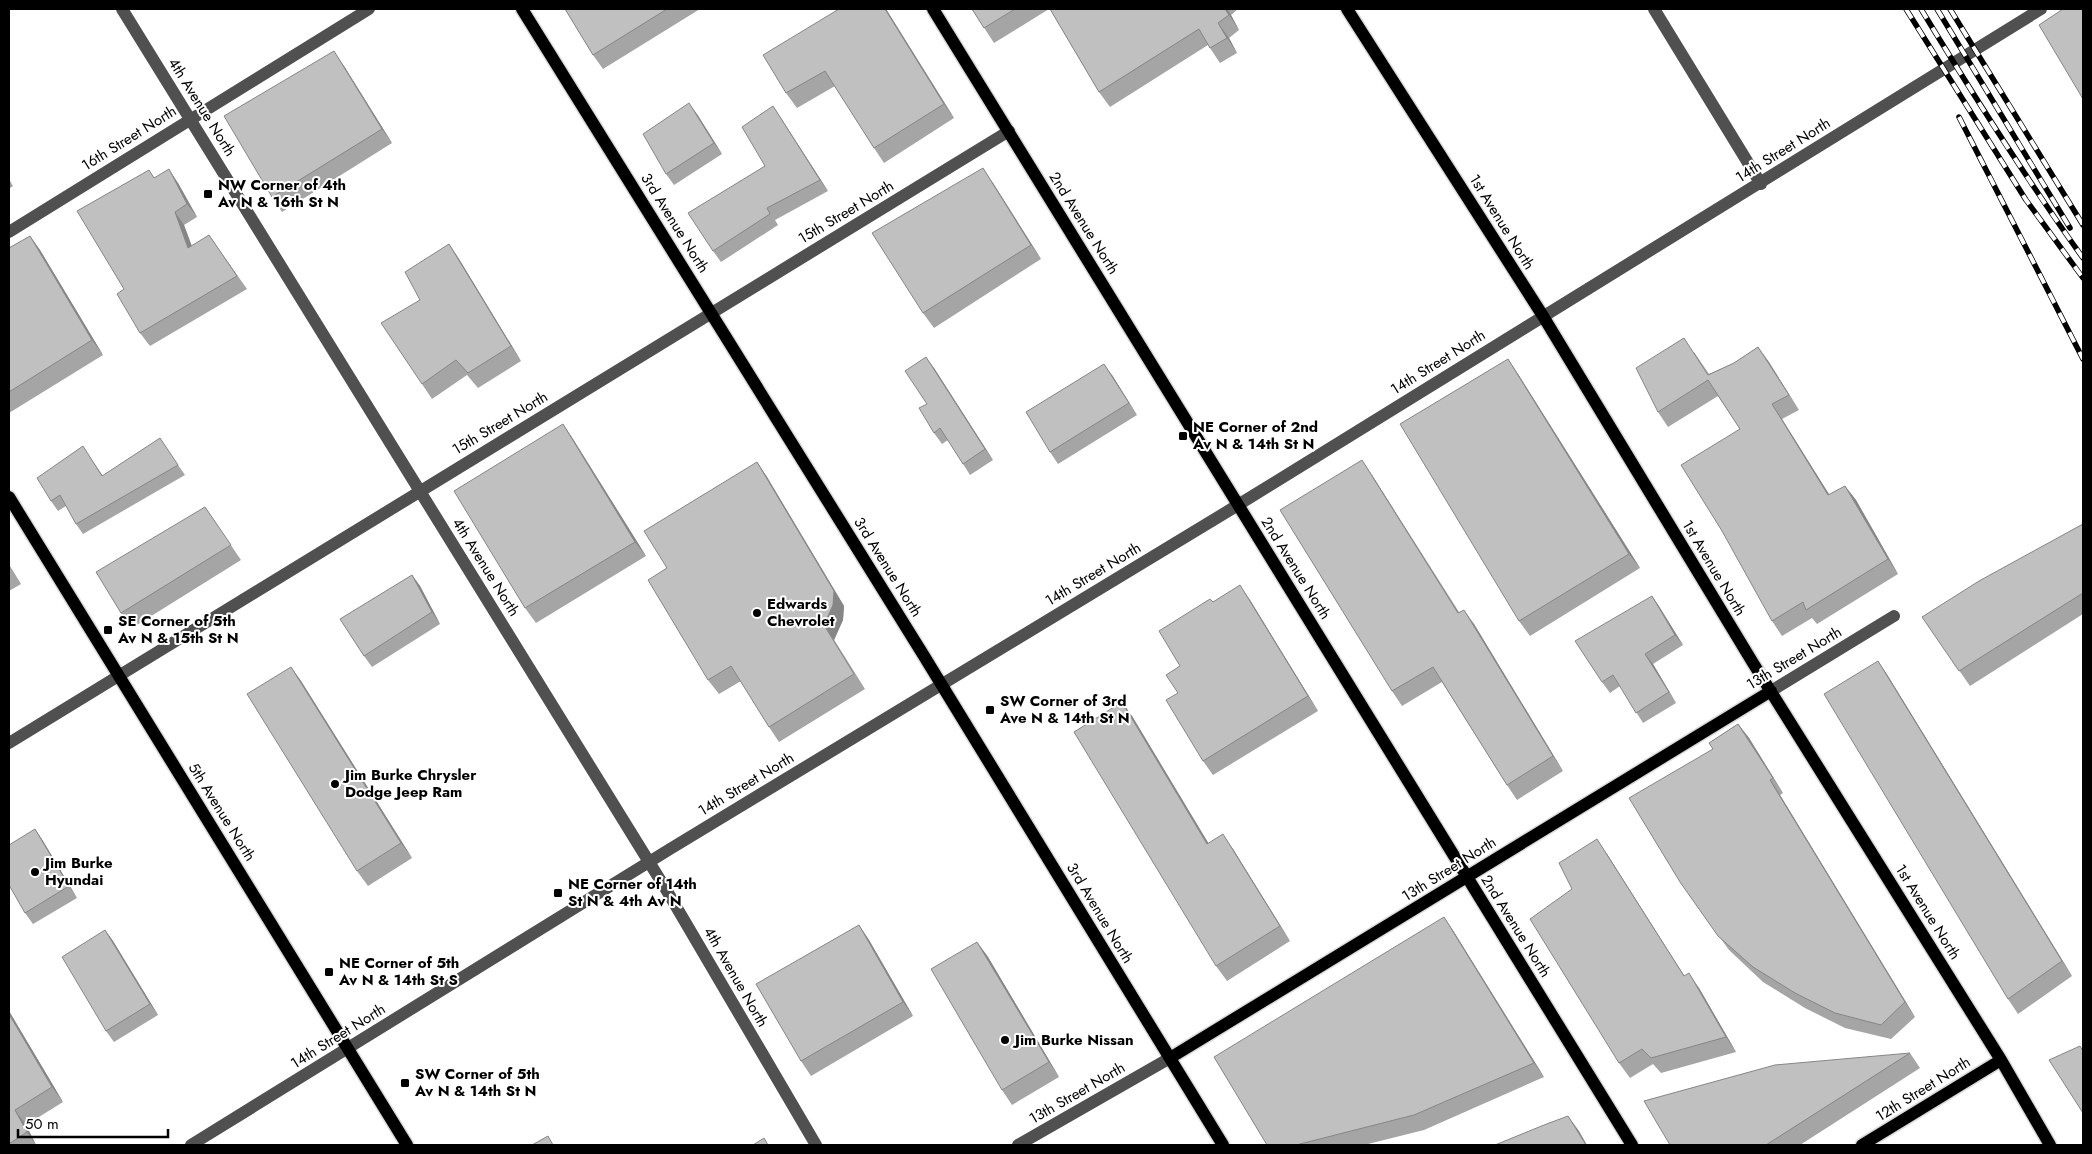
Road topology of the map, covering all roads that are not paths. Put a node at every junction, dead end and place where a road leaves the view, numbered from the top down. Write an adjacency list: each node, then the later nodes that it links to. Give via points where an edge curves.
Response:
1 (122, 9): 8 (street, 4th Avenue North)
2 (369, 9): 8 (street, 16th Street North)
3 (522, 9): 12 (main road, 3rd Avenue North)
4 (933, 9): 9 (main road, 2nd Avenue North)
5 (1348, 9): 13 (main road, 1st Avenue North)
6 (1654, 9): 10 (street)
7 (2041, 9): 10 (street, 14th Street North)
8 (190, 119): 11 (street, 16th Street North); 14 (street, 4th Avenue North)
9 (1009, 131): 12 (street, 15th Street North); 16 (main road, 2nd Avenue North)
10 (1761, 184): 13 (street, 14th Street North)
11 (9, 232)
12 (712, 313): 14 (street, 15th Street North); 19 (main road, 3rd Avenue North)
13 (1543, 316): 16 (street, 14th Street North); 20 (main road, 1st Avenue North)
14 (420, 491): 18 (street, 15th Street North); 22 (street, 4th Avenue North)
15 (9, 497): 18 (main road, 5th Avenue North)
16 (1238, 505): 19 (street, 14th Street North); 23 (main road, 2nd Avenue North)
17 (1894, 616): 20 (street, 13th Street North)
18 (119, 676): 21 (street, 15th Street North); 24 (main road, 5th Avenue North)
19 (942, 685): 22 (street, 14th Street North); 25 (main road, 3rd Avenue North)
20 (1771, 690): 23 (main road, 13th Street North); 26 (main road, 1st Avenue North)
21 (9, 743)
22 (649, 863): 24 (street, 14th Street North); 29 (street, 4th Avenue North)
23 (1467, 877): 25 (main road, 13th Street North); 32 (main road, 2nd Avenue North)
24 (348, 1048): 27 (street, 14th Street North); 28 (main road, 5th Avenue North)
25 (1170, 1058): 30 (street, 13th Street North); 31 (main road, 3rd Avenue North)
26 (2001, 1060): 33 (main road, 12th Street North); 34 (main road, 1st Avenue North)
27 (191, 1145)
28 (407, 1145)
29 (816, 1145)
30 (1018, 1145)
31 (1223, 1145)
32 (1632, 1145)
33 (1862, 1145)
34 (2050, 1145)

